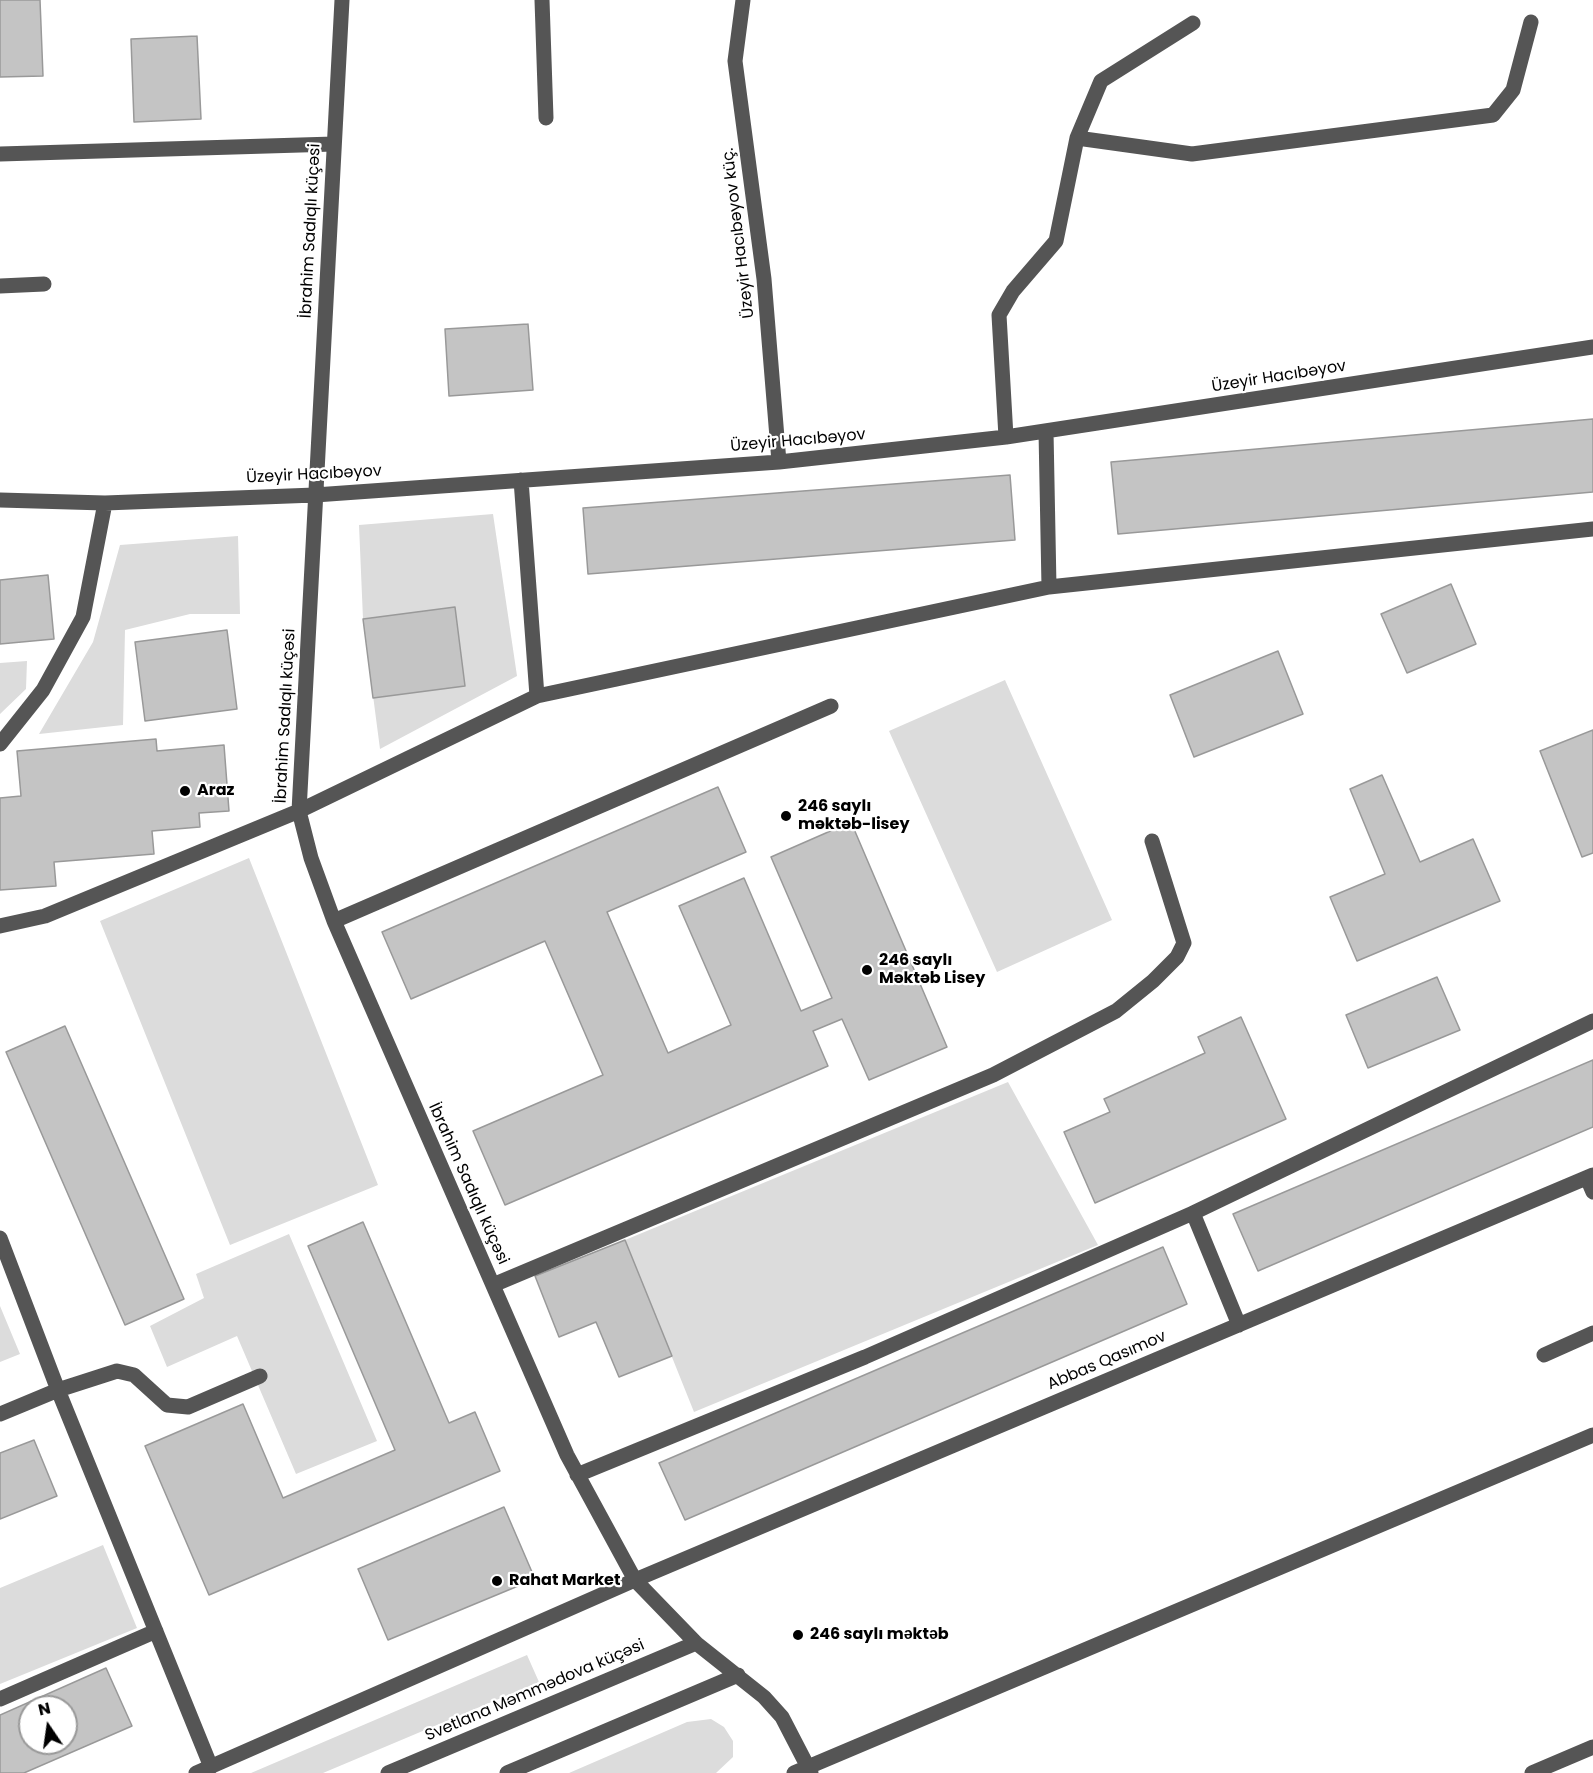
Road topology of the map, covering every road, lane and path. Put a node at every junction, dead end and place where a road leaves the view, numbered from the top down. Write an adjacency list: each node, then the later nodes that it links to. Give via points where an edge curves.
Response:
1 (342, 0): 8 (street, İbrahim Sadıqlı küçəsi)
2 (542, 0): 6 (street)
3 (743, 0): 15 (street, Üzeyir Hacıbəyov küç., via 735,62 764,279)
4 (1531, 22): 7 (street, via 1513,90 1493,115 1192,154)
5 (1193, 23): 7 (street, via 1101,81)
6 (546, 118)
7 (1077, 138): 14 (street, via 1056,241 1013,291 999,315)
8 (334, 144): 9 (street); 17 (street, İbrahim Sadıqlı küçəsi)
9 (0, 154)
10 (44, 284): 11 (street)
11 (0, 286)
12 (1593, 347): 13 (street, Üzeyir Hacıbəyov)
13 (1046, 431): 14 (street, Üzeyir Hacıbəyov); 21 (street)
14 (1006, 437): 15 (street, Üzeyir Hacıbəyov)
15 (779, 462): 16 (street, Üzeyir Hacıbəyov)
16 (521, 480): 17 (street, Üzeyir Hacıbəyov); 22 (street)
17 (315, 495): 19 (street, Üzeyir Hacıbəyov); 25 (street, İbrahim Sadıqlı küçəsi)
18 (0, 500): 19 (street, Üzeyir Hacıbəyov)
19 (105, 503): 24 (street, via 83,617 43,690)
20 (1593, 529): 21 (street)
21 (1049, 587): 22 (street)
22 (537, 696): 25 (street)
23 (831, 706): 27 (street)
24 (0, 744)
25 (299, 811): 27 (street, İbrahim Sadıqlı küçəsi); 28 (street, via 45,916)
26 (1152, 842): 33 (street, via 1184,943 1177,957 1154,981 1116,1011 993,1075)
27 (334, 921): 33 (street, İbrahim Sadıqlı küçəsi)
28 (0, 926)
29 (1593, 1021): 31 (street)
30 (1591, 1181): 34 (street, Abbas Qasımov)
31 (1194, 1213): 34 (street); 41 (street, via 865,1358)
32 (0, 1238): 38 (street)
33 (493, 1285): 41 (street, İbrahim Sadıqlı küçəsi)
34 (1239, 1325): 42 (street, Abbas Qasımov)
35 (1593, 1333): 36 (street)
36 (1544, 1355)
37 (260, 1376): 38 (street, via 188,1407 167,1405 134,1376 117,1371)
38 (58, 1390): 39 (street); 43 (street)
39 (0, 1414)
40 (1593, 1435): 49 (street)
41 (577, 1474): 42 (street, İbrahim Sadıqlı küçəsi)
42 (635, 1580): 44 (street, İbrahim Sadıqlı küçəsi); 48 (street, Abbas Qasımov)
43 (156, 1631): 46 (street); 48 (street)
44 (696, 1643): 45 (street, İbrahim Sadıqlı küçəsi); 51 (street, Svetlana Məmmədova küçəsi)
45 (738, 1676): 49 (street, İbrahim Sadıqlı küçəsi, via 782,1717); 52 (street)
46 (0, 1699)
47 (1593, 1748): 53 (street)
48 (211, 1767): 50 (street, Abbas Qasımov)
49 (805, 1771)
50 (196, 1773)
51 (388, 1773)
52 (507, 1773)
53 (1532, 1773)

